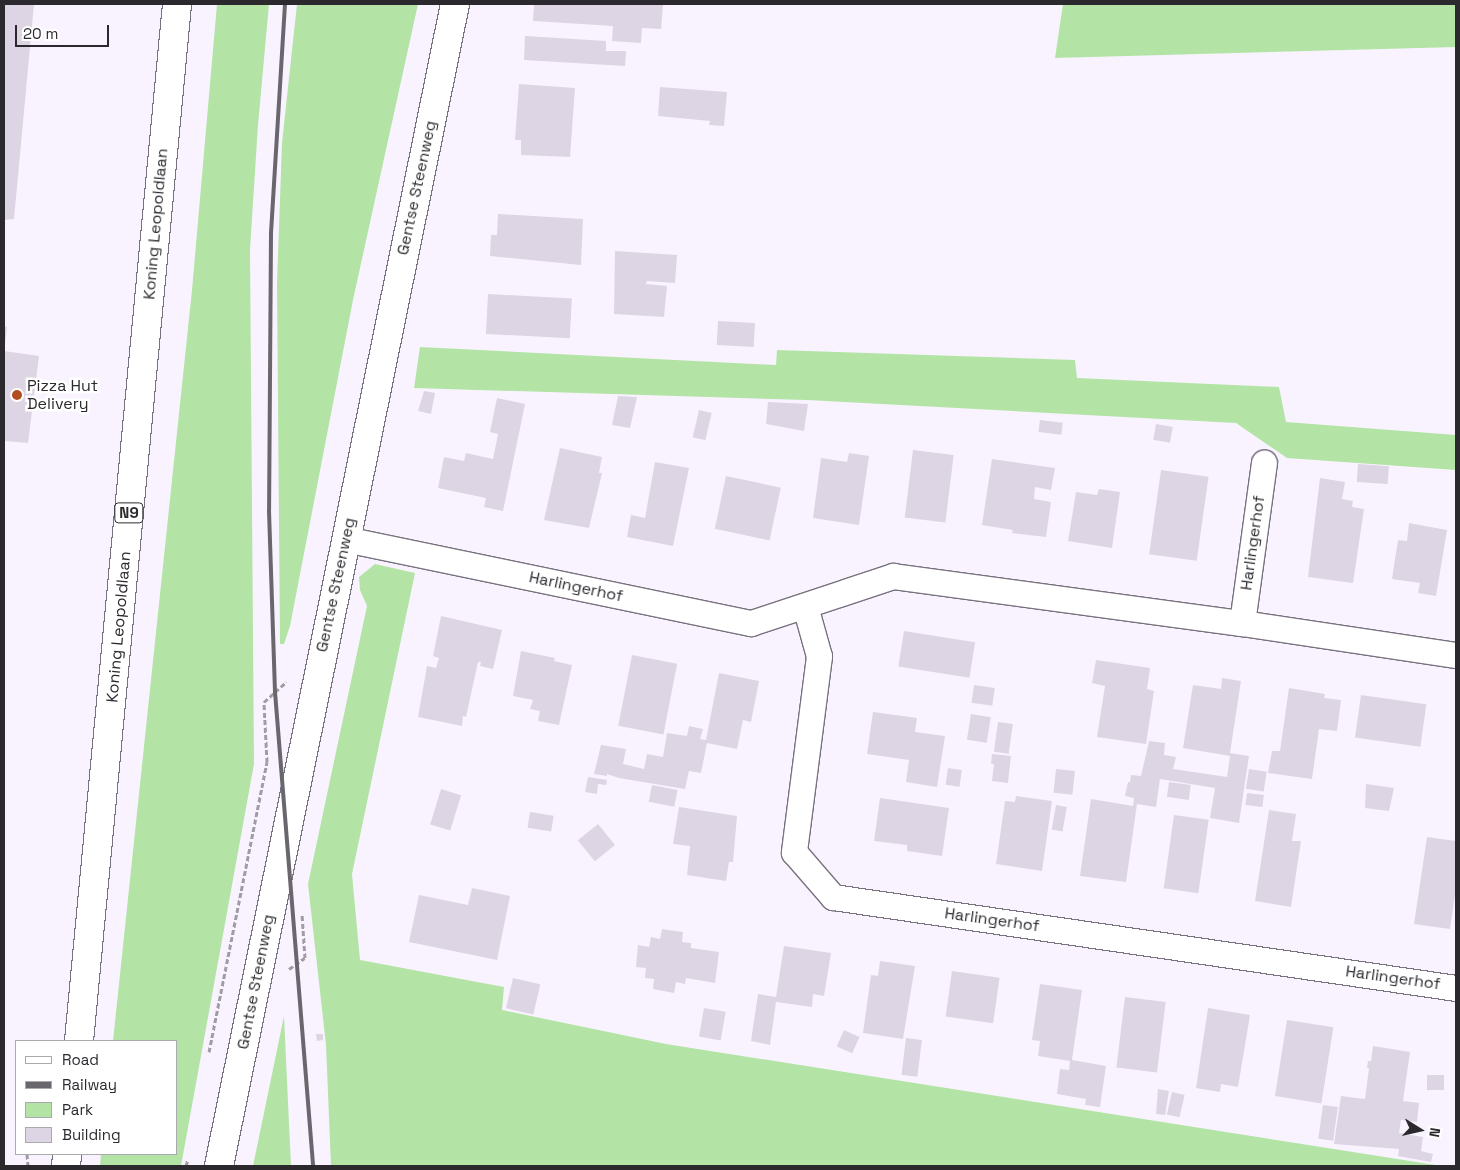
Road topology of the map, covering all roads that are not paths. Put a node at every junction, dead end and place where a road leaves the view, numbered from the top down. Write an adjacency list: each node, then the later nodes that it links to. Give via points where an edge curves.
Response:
1 (177, 4): 9 (street, Koning Leopoldlaan / N9)
2 (454, 4): 4 (street, Gentse Steenweg)
3 (1264, 462): 6 (street, Harlingerhof)
4 (345, 539): 5 (street, Harlingerhof, via 751,623); 10 (street, Gentse Steenweg)
5 (805, 606): 6 (street, Harlingerhof, via 893,576); 8 (street, Harlingerhof, via 819,656 794,852 833,897)
6 (1242, 623): 7 (street, Harlingerhof)
7 (1456, 655)
8 (1456, 988)
9 (79, 1040)
10 (219, 1166)

